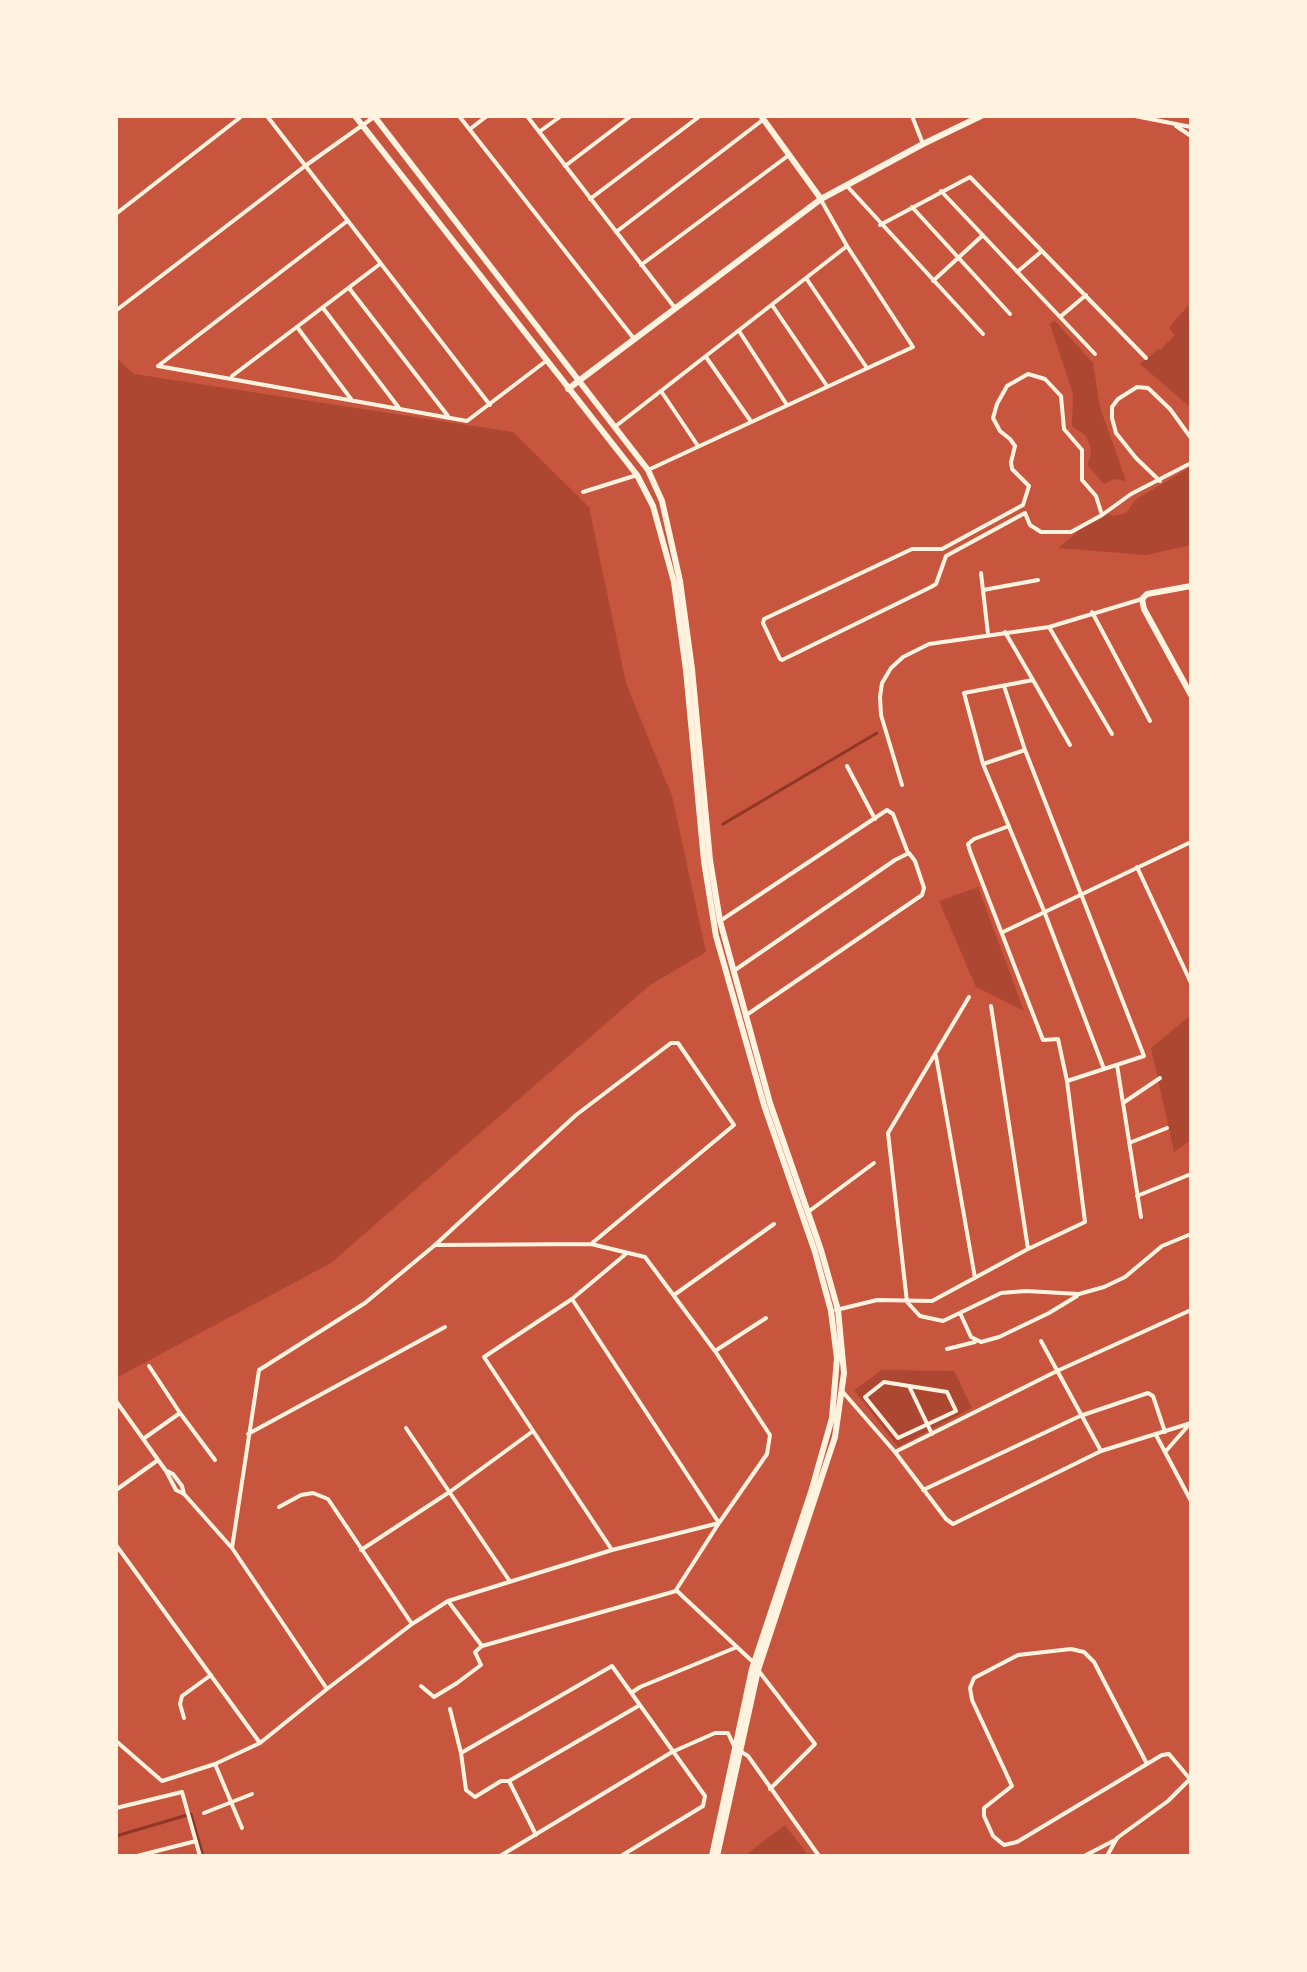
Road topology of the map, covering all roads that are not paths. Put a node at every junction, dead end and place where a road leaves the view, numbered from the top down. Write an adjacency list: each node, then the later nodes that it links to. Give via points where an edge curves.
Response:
1 (242, 116): 30 (street)
2 (267, 116): 23 (street)
3 (355, 116): 16 (main road)
4 (375, 116): 16 (street); 61 (main road)
5 (459, 116): 18 (street)
6 (487, 116): 18 (street)
7 (527, 116): 19 (street)
8 (561, 116): 19 (street)
9 (631, 116): 24 (street)
10 (700, 116): 27 (street)
11 (912, 116): 21 (street)
12 (981, 116): 21 (main road)
13 (1135, 116): 15 (street)
14 (762, 118): 22 (main road); 33 (street)
15 (1174, 124): 17 (street); 20 (street)
16 (363, 125): 23 (street); 58 (main road)
17 (1191, 126)
18 (470, 129): 54 (street)
19 (539, 132): 24 (street)
20 (1191, 136)
21 (923, 144): 25 (main road)
22 (789, 155): 28 (main road); 39 (street)
23 (305, 166): 31 (street); 48 (street)
24 (565, 166): 27 (street)
25 (845, 187): 28 (main road); 32 (street)
26 (941, 191): 29 (street); 34 (street); 36 (street, via 970,177)
27 (590, 199): 33 (street)
28 (821, 199): 35 (street); 47 (main road)
29 (912, 207): 32 (street); 37 (street)
30 (117, 213)
31 (346, 222): 38 (street); 60 (street, via 158,366)
32 (880, 225): 42 (street)
33 (616, 232): 39 (street)
34 (983, 235): 37 (street); 40 (street)
35 (847, 246): 41 (street); 59 (street, via 913,347)
36 (1042, 251): 40 (street); 44 (street)
37 (958, 258): 42 (street); 49 (street)
38 (380, 264): 43 (street); 66 (street)
39 (641, 265): 47 (street)
40 (1017, 272): 50 (street)
41 (806, 278): 45 (street); 59 (street)
42 (933, 281): 53 (street)
43 (349, 288): 46 (street); 69 (street)
44 (1086, 295): 50 (street); 57 (street)
45 (772, 305): 52 (street); 62 (street)
46 (323, 308): 51 (street); 68 (street)
47 (675, 308): 54 (main road)
48 (118, 309)
49 (1010, 314)
50 (1060, 317): 55 (street)
51 (297, 327): 60 (street); 65 (street)
52 (739, 331): 56 (street); 67 (street)
53 (983, 334)
54 (635, 340): 61 (main road)
55 (1095, 354)
56 (706, 357): 64 (street); 70 (street)
57 (1146, 358)
58 (546, 361): 63 (main road); 66 (street)
59 (867, 368): 62 (street)
60 (230, 378): 65 (street)
61 (579, 381): 63 (main road); 71 (main road)
62 (827, 386): 67 (street)
63 (568, 389): 76 (main road)
64 (661, 391): 71 (street); 73 (street)
65 (351, 400): 68 (street)
66 (490, 405): 69 (street, via 467,421)
67 (787, 405): 70 (street)
68 (400, 409): 69 (street)
69 (449, 418)
70 (751, 421): 73 (street)
71 (615, 427): 75 (main road)
72 (1191, 438): 77 (street, via 1148,388 1137,387 1112,407 1116,433)
73 (698, 446): 75 (street)
74 (1191, 463): 77 (street)
75 (648, 470): 88 (main road, via 667,515)
76 (637, 475): 78 (street); 88 (main road, via 658,517)
77 (1161, 481): 79 (street)
78 (583, 492)
79 (1102, 515): 80 (street, via 1096,496 1082,480 1082,450 1064,429 1061,396 1045,379 1028,374 1007,386 993,418 1015,446 1012,469 1029,486 1023,505); 81 (street, via 1071,532 1041,532 1025,513)
80 (962, 538): 81 (street); 81 (street, via 942,549 912,549 764,619 780,659 936,584 946,556)
81 (962, 546)
82 (981, 573): 85 (street)
83 (1038, 580): 85 (street)
84 (1191, 586): 86 (main road)
85 (983, 590): 91 (street)
86 (1142, 599): 87 (street); 94 (main road)
87 (1092, 612): 89 (street); 95 (street)
88 (680, 613): 109 (main road); 127 (main road, via 713,922 764,1105)
89 (1049, 627): 90 (street); 96 (street)
90 (1005, 632): 91 (street); 92 (street)
91 (988, 634): 101 (street, via 917,649 891,668 882,683 881,715)
92 (1033, 680): 93 (street); 97 (street)
93 (1004, 686): 98 (street); 99 (street, via 964,693)
94 (1191, 695)
95 (1150, 721)
96 (1112, 734)
97 (1070, 745)
98 (1025, 750): 99 (street); 107 (street)
99 (983, 764): 103 (street)
100 (847, 766): 102 (street)
101 (902, 785)
102 (875, 819): 105 (street, via 890,811); 109 (street)
103 (1009, 826): 108 (street); 110 (street, via 968,844)
104 (1190, 844): 106 (street)
105 (909, 853): 111 (street); 115 (street, via 922,895)
106 (1137, 867): 107 (street); 112 (street)
107 (1081, 894): 108 (street); 117 (street, via 1144,1056)
108 (1044, 911): 110 (street); 118 (street)
109 (720, 921): 111 (main road)
110 (1003, 932): 120 (street, via 1043,1040 1058,1039)
111 (733, 972): 115 (main road)
112 (1191, 983)
113 (969, 997): 116 (street)
114 (991, 1006): 133 (street)
115 (745, 1016): 127 (main road)
116 (936, 1054): 135 (street); 139 (street, via 888,1133)
117 (1117, 1065): 118 (street); 121 (street)
118 (1104, 1069): 120 (street)
119 (1160, 1078): 121 (street)
120 (1067, 1081): 133 (street, via 1085,1222)
121 (1123, 1103): 123 (street)
122 (1167, 1128): 123 (street)
123 (1129, 1143): 126 (street)
124 (874, 1163): 127 (street)
125 (1191, 1174): 126 (street)
126 (1137, 1196): 128 (street)
127 (805, 1213): 140 (main road)
128 (1141, 1217)
129 (774, 1224): 137 (street)
130 (1191, 1234): 136 (street, via 1162,1246 1115,1282)
131 (591, 1244): 132 (street); 132 (street, via 734,1125 678,1043 671,1043 576,1115); 134 (street)
132 (435, 1245): 161 (street, via 365,1303 259,1370)
133 (1028, 1249): 135 (street)
134 (627, 1253): 137 (street, via 645,1257); 138 (street)
135 (975, 1278): 139 (street, via 932,1301)
136 (1079, 1294): 142 (street, via 1001,1293); 146 (street, via 999,1337)
137 (674, 1295): 148 (street)
138 (572, 1299): 159 (street, via 484,1357); 175 (street)
139 (907, 1302): 140 (street, via 877,1300); 142 (street, via 920,1316 943,1321)
140 (834, 1310): 152 (main road, via 844,1358); 186 (main road, via 832,1418)
141 (1191, 1310): 150 (street)
142 (960, 1313): 146 (street)
143 (766, 1318): 148 (street)
144 (445, 1327): 161 (street)
145 (1041, 1341): 150 (street)
146 (978, 1342): 147 (street)
147 (947, 1349)
148 (715, 1351): 175 (street, via 770,1435 767,1454)
149 (149, 1366): 154 (street)
150 (1057, 1371): 155 (street); 162 (street)
151 (909, 1386): 156 (street); 156 (street, via 947,1392 956,1411); 156 (street, via 884,1382 865,1397 898,1438)
152 (842, 1391): 166 (street); 186 (main road, via 829,1456)
153 (116, 1401): 164 (street)
154 (180, 1413): 164 (street); 169 (street)
155 (1080, 1416): 160 (street, via 1149,1393); 165 (street); 171 (street)
156 (927, 1424): 162 (street)
157 (1190, 1424): 160 (street); 167 (street)
158 (406, 1428): 172 (street)
159 (533, 1431): 172 (street); 179 (street)
160 (1165, 1432): 163 (street)
161 (248, 1434): 177 (street)
162 (932, 1434): 166 (street)
163 (1156, 1435): 165 (street); 167 (street)
164 (143, 1439): 168 (street)
165 (1101, 1451): 171 (street, via 953,1524)
166 (895, 1452): 171 (street)
167 (1165, 1452): 173 (street)
168 (158, 1460): 170 (street); 177 (street, via 176,1490)
169 (215, 1460)
170 (116, 1490)
171 (923, 1490)
172 (451, 1491): 178 (street); 180 (street)
173 (1191, 1501)
174 (279, 1507): 178 (street, via 301,1495 323,1496)
175 (719, 1523): 179 (street); 181 (street)
176 (116, 1545): 187 (street)
177 (232, 1548): 189 (street)
178 (361, 1550): 183 (street)
179 (612, 1550): 180 (street)
180 (509, 1580): 182 (street)
181 (676, 1590): 184 (street); 185 (street)
182 (448, 1601): 183 (street); 184 (street)
183 (412, 1624): 189 (street)
184 (482, 1646): 188 (street, via 475,1652 481,1665 457,1683 434,1697)
185 (737, 1647): 186 (street); 190 (street)
186 (756, 1667): 196 (main road); 203 (street, via 815,1744)
187 (211, 1675): 193 (street, via 182,1696); 195 (street)
188 (421, 1686)
189 (327, 1689): 195 (street)
190 (631, 1693): 191 (street); 198 (street, via 612,1666)
191 (640, 1705): 197 (street); 202 (street)
192 (450, 1709): 198 (street)
193 (184, 1718)
194 (116, 1741): 199 (street, via 162,1781)
195 (260, 1743): 199 (street)
196 (738, 1750): 197 (street, via 728,1733 715,1733); 203 (street); 216 (main road)
197 (672, 1752): 209 (street); 215 (street, via 705,1796 703,1806)
198 (461, 1753): 202 (street, via 469,1795)
199 (215, 1764): 205 (street)
200 (1147, 1764): 200 (street, via 1084,1652 1018,1655 974,1678 972,1700 1012,1786 984,1808 993,1836 1004,1845); 201 (street, via 1169,1754)
201 (1190, 1778): 210 (street)
202 (509, 1781): 209 (street)
203 (770, 1789): 217 (street)
204 (252, 1794): 205 (street)
205 (231, 1802): 207 (street); 208 (street)
206 (116, 1808): 211 (street, via 182,1792)
207 (204, 1813)
208 (242, 1828)
209 (536, 1835): 214 (street)
210 (1117, 1838): 218 (street); 219 (street)
211 (196, 1841): 212 (street); 213 (street)
212 (137, 1856)
213 (200, 1856)
214 (500, 1856)
215 (621, 1856)
216 (714, 1856)
217 (819, 1856)
218 (1084, 1856)
219 (1107, 1856)

